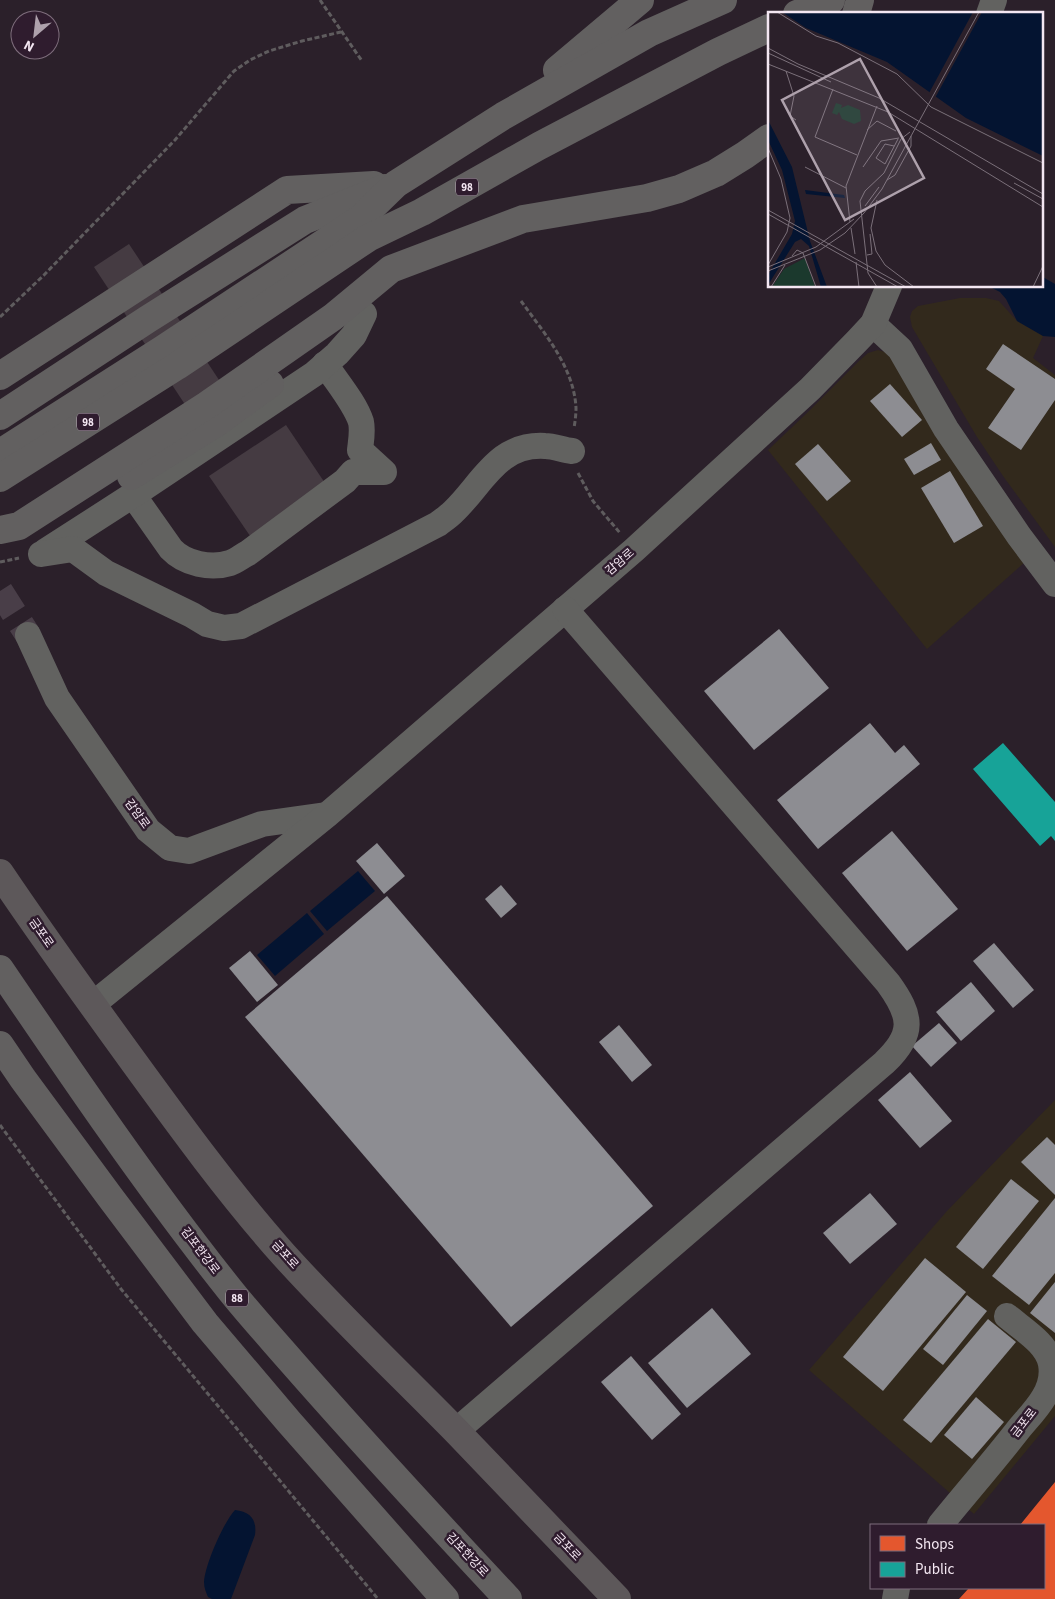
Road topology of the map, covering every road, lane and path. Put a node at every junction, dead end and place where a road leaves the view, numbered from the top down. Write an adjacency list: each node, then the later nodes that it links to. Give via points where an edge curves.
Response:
1 (320, 0): 7 (path)
2 (640, 0): 9 (highway)
3 (723, 0): 9 (highway, 98, via 649,33)
4 (994, 0): 5 (street)
5 (990, 12)
6 (768, 28): 13 (highway, 98, via 539,146)
7 (341, 32): 8 (path); 17 (path, via 302,40 269,52 234,71 175,140)
8 (362, 61)
9 (503, 116): 11 (highway, 98)
10 (768, 139): 14 (highway, via 716,173 679,189 647,198 523,219)
11 (396, 184): 12 (highway); 22 (highway, via 304,220); 23 (highway, via 310,234); 25 (highway, 98, via 360,219)
12 (356, 186): 20 (highway, via 287,190); 21 (highway, via 295,206)
13 (422, 212): 14 (highway); 26 (highway, 98, via 368,238 177,366); 28 (highway, via 349,268 188,378); 29 (highway, via 359,282 197,390)
14 (391, 268): 16 (highway); 30 (highway, via 332,317 207,405 19,526)
15 (888, 288): 18 (street, 감암로)
16 (364, 314): 19 (street, via 354,335); 31 (highway, via 218,422 32,539)
17 (0, 317)
18 (873, 324): 32 (street, via 903,354 951,437); 33 (street, 감암로, via 810,389)
19 (325, 364): 27 (street); 27 (street, via 361,422 360,450 384,472 353,472 248,553 220,565 199,564 178,557)
20 (0, 376)
21 (0, 396)
22 (0, 416)
23 (0, 434)
24 (572, 452): 27 (street, via 546,446 523,448 510,454 497,462 453,513 438,524 241,626 224,628 207,624 106,573 73,549 41,554)
25 (0, 453)
26 (0, 478)
27 (133, 495)
28 (0, 496)
29 (0, 514)
30 (0, 530)
31 (0, 542)
32 (1055, 584)
33 (565, 609): 35 (street, 감암로); 42 (street, via 888,983 906,1013 907,1026 896,1052 884,1063)
34 (28, 636): 35 (street, 감암로, via 57,698 148,830 170,848 189,851 262,824)
35 (327, 815): 38 (street, 감암로)
36 (0, 873): 38 (main road, 금포로)
37 (0, 970): 46 (highway, 김포한강로 / 88, via 141,1173 231,1291 405,1489)
38 (92, 1005): 42 (main road, 금포로, via 222,1182 364,1340)
39 (0, 1045): 45 (highway, via 205,1323)
40 (0, 1125): 44 (path, via 121,1289)
41 (1007, 1316): 43 (street, 금포로, via 1047,1353 1051,1362 1050,1385 1044,1397)
42 (456, 1432): 47 (main road, 금포로)
43 (941, 1524)
44 (378, 1599)
45 (445, 1599)
46 (508, 1599)
47 (617, 1599)

